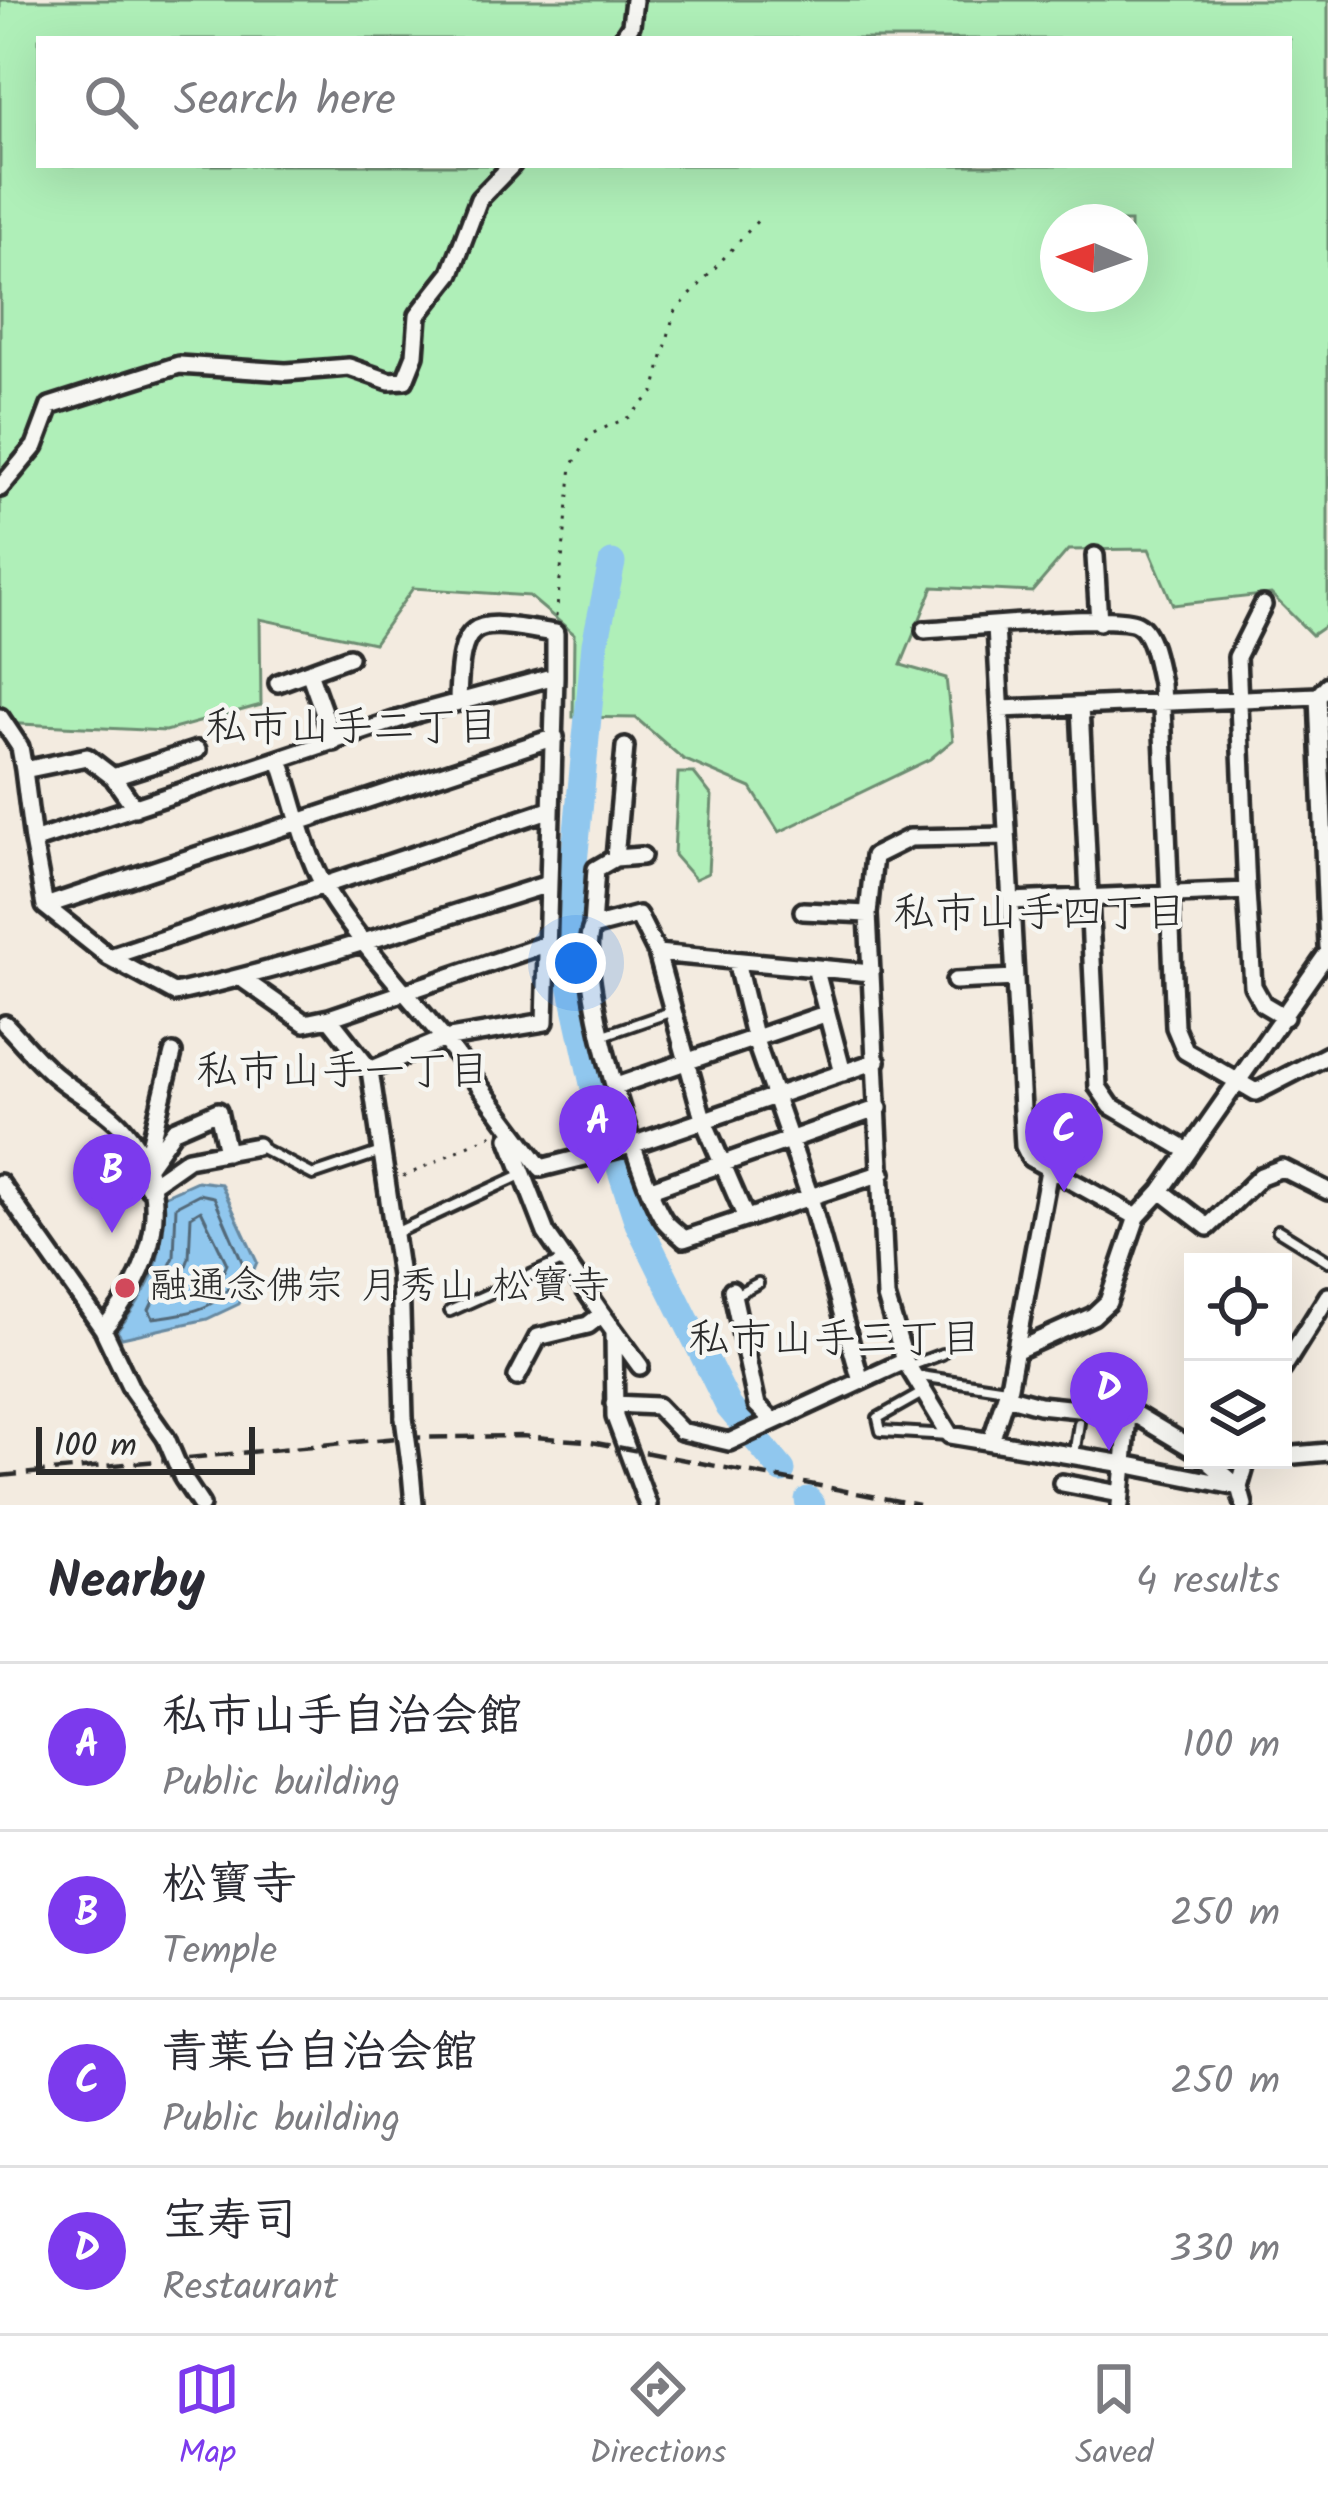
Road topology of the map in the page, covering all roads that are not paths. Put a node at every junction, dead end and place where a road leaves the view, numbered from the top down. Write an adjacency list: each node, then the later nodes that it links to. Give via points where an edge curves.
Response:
1 (634, 0): 2 (street)
2 (624, 36)
3 (509, 168): 4 (street, via 479,200 451,273 418,315 405,380 349,367 179,365 50,406 35,446)
4 (0, 488)
5 (1096, 556): 7 (street)
6 (1263, 605): 15 (street, via 1237,657)
7 (1099, 622): 8 (street); 17 (street, via 1136,623 1147,633)
8 (997, 626): 9 (street); 19 (street)
9 (925, 630)
10 (350, 657): 11 (street)
11 (309, 672): 13 (street); 22 (street)
12 (555, 676): 16 (street); 16 (street, via 555,633 486,623 471,631 459,655); 21 (street)
13 (278, 683)
14 (1323, 691): 15 (street); 37 (street)
15 (1238, 700): 17 (street); 38 (street)
16 (458, 702): 22 (street)
17 (1160, 703): 18 (street); 39 (street)
18 (1080, 706): 19 (street); 40 (street)
19 (1001, 709): 31 (street)
20 (0, 718): 26 (street, via 20,747)
21 (555, 737): 29 (street); 30 (street)
22 (334, 742): 25 (street)
23 (625, 747): 34 (street)
24 (197, 749): 27 (street)
25 (280, 760): 28 (street); 30 (street)
26 (24, 770): 27 (street, via 87,757); 32 (street)
27 (113, 777): 28 (street)
28 (135, 808): 32 (street)
29 (549, 810): 35 (street); 36 (street)
30 (301, 820): 35 (street); 42 (street)
31 (1006, 836): 41 (street); 44 (street, via 910,838 874,856)
32 (32, 841): 42 (street)
33 (642, 856): 34 (street)
34 (615, 858): 45 (street, via 596,869)
35 (323, 884): 46 (street); 50 (street)
36 (545, 885): 46 (street); 47 (street)
37 (1326, 885): 48 (street)
38 (1247, 891): 39 (street); 61 (street, via 1253,986)
39 (1168, 895): 40 (street); 72 (street, via 1175,1027 1185,1051)
40 (1089, 897): 41 (street); 82 (street, via 1098,1087 1111,1106)
41 (1011, 901): 55 (street)
42 (45, 905): 50 (street)
43 (803, 910): 44 (street)
44 (868, 914): 53 (street)
45 (592, 927): 49 (street, via 638,915); 63 (street, via 585,959)
46 (367, 941): 54 (street); 57 (street)
47 (546, 944): 57 (street); 64 (street, via 545,1022)
48 (1328, 949): 61 (street)
49 (657, 953): 51 (street); 58 (street)
50 (109, 956): 54 (street, via 175,993)
51 (736, 962): 52 (street); 65 (street)
52 (816, 971): 53 (street); 59 (street)
53 (871, 973): 68 (street)
54 (242, 978): 60 (street, via 305,1023)
55 (1015, 978): 56 (street); 86 (street, via 1024,1146)
56 (955, 981)
57 (403, 989): 60 (street); 64 (street)
58 (673, 1011): 63 (lane); 69 (street)
59 (825, 1014): 65 (street); 71 (street)
60 (329, 1018): 70 (street)
61 (1285, 1018): 72 (street)
62 (5, 1024): 85 (street, via 52,1074 123,1127)
63 (603, 1035): 73 (street)
64 (444, 1039): 70 (street); 77 (street)
65 (755, 1040): 69 (street); 74 (street)
66 (172, 1053): 85 (street)
67 (1328, 1055): 72 (street, via 1256,1092)
68 (877, 1061): 71 (street); 75 (street)
69 (687, 1063): 73 (street); 76 (street)
70 (370, 1070): 83 (street)
71 (844, 1073): 74 (street)
72 (1237, 1084): 82 (street)
73 (616, 1086): 79 (street)
74 (775, 1097): 76 (street); 78 (street)
75 (879, 1108): 78 (street); 87 (street)
76 (703, 1119): 79 (street); 84 (street)
77 (504, 1126): 79 (street, via 541,1168); 88 (street)
78 (791, 1141): 84 (street); 94 (street)
79 (632, 1145): 91 (street)
80 (257, 1146): 81 (street); 83 (lane, via 314,1175)
81 (227, 1151): 85 (street, via 218,1112 174,1130); 90 (street, via 188,1159)
82 (1188, 1151): 92 (street)
83 (382, 1152): 98 (street)
84 (723, 1166): 91 (street); 96 (street)
85 (147, 1167): 90 (street)
86 (1054, 1172): 95 (street); 108 (street)
87 (882, 1173): 94 (street); 112 (street, via 886,1297)
88 (523, 1174): 98 (lane); 99 (street)
89 (0, 1183): 106 (street)
90 (148, 1187): 106 (street, via 155,1221 149,1262)
91 (651, 1189): 96 (street, via 684,1239)
92 (1161, 1191): 93 (street, via 1208,1227 1261,1176 1282,1168); 95 (street)
93 (1328, 1191)
94 (810, 1197): 96 (street); 114 (street)
95 (1137, 1217): 108 (street, via 1108,1302)
96 (746, 1218)
97 (1278, 1230): 100 (lane)
98 (393, 1234): 134 (street, bridge)
99 (564, 1260): 104 (lane); 105 (street)
100 (1328, 1261)
101 (758, 1283): 102 (lane)
102 (733, 1293): 119 (street, via 757,1406)
103 (1326, 1302): 110 (street)
104 (450, 1311)
105 (602, 1315): 107 (street); 113 (street, via 538,1337)
106 (103, 1329): 133 (street, bridge)
107 (614, 1331): 111 (street); 117 (street)
108 (1016, 1351): 116 (street)
109 (942, 1354): 112 (lane)
110 (1288, 1361)
111 (640, 1366)
112 (909, 1367): 114 (street); 115 (street); 116 (lane)
113 (518, 1377)
114 (860, 1378): 119 (street)
115 (924, 1392): 121 (street); 121 (lane, via 878,1418 881,1431)
116 (1007, 1393): 118 (street, via 1039,1405); 122 (street)
117 (614, 1404): 119 (street, via 656,1406 681,1431 729,1442); 135 (street)
118 (1128, 1414): 123 (street); 127 (street)
119 (771, 1421)
120 (1079, 1423): 125 (lane)
121 (950, 1435): 122 (street)
122 (991, 1441): 125 (street)
123 (1184, 1444)
124 (1328, 1452): 126 (street)
125 (1073, 1455): 127 (street)
126 (1292, 1455)
127 (1124, 1464): 131 (street); 132 (street)
128 (1218, 1469): 131 (street)
129 (1244, 1469): 131 (street)
130 (1062, 1483): 132 (street)
131 (1239, 1487): 136 (street)
132 (1120, 1500)
133 (201, 1505)
134 (414, 1505)
135 (648, 1505)
136 (1244, 1505)

